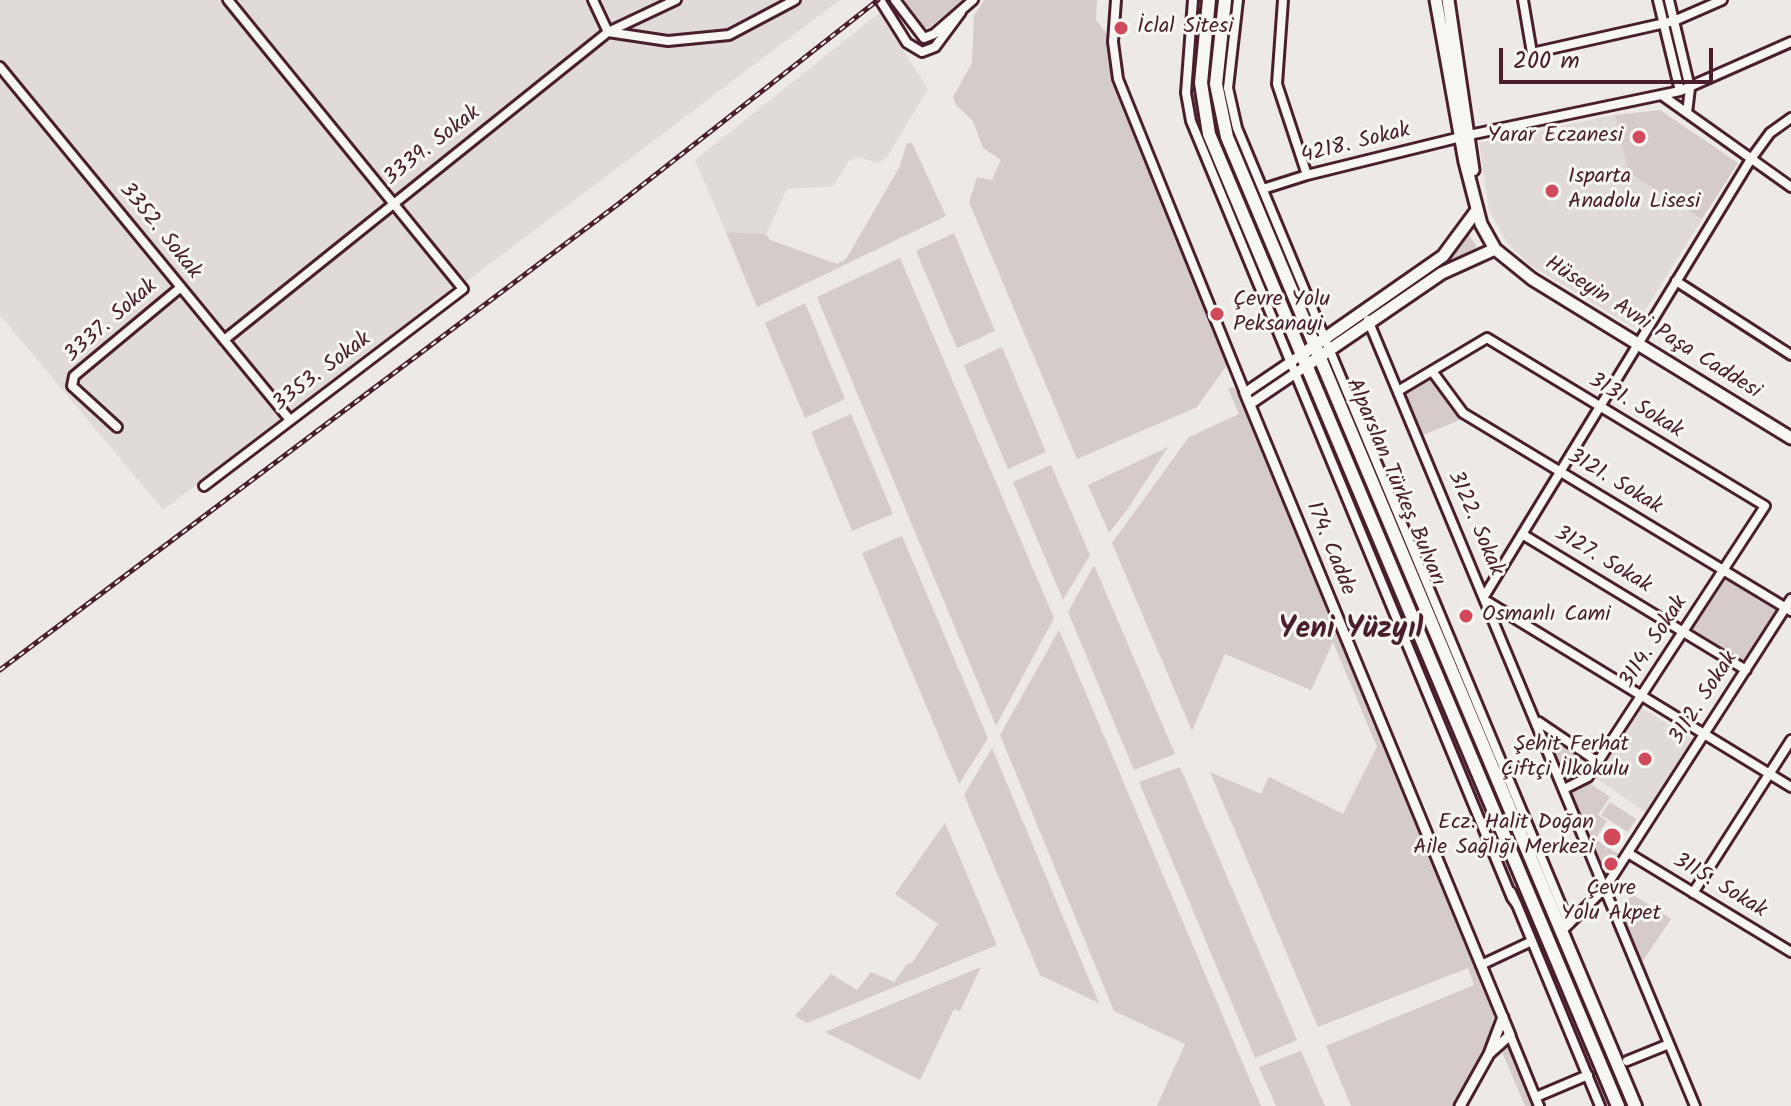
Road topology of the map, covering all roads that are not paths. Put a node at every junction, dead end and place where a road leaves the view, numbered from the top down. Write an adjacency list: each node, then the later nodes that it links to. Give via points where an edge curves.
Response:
1 (228, 0): 35 (street)
2 (593, 0): 22 (street)
3 (676, 0): 22 (street, 3339. Sokak)
4 (795, 0): 22 (street, via 718,37 659,41)
5 (880, 0): 20 (street, via 907,43 922,52 935,47)
6 (895, 0): 20 (street, via 924,38)
7 (973, 0): 20 (street)
8 (1116, 0): 48 (street, 174. Cadde, via 1113,42 1118,79)
9 (1193, 0): 45 (street, via 1186,77 1189,113)
10 (1209, 0): 45 (highway, Alparslan Türkeş Bulvarı, via 1201,83 1205,122)
11 (1225, 0): 43 (highway, Alparslan Türkeş Bulvarı, via 1216,84 1220,116)
12 (1238, 0): 34 (street, via 1229,101)
13 (1283, 0): 32 (street, via 1277,84)
14 (1436, 0): 30 (main road)
15 (1448, 0): 30 (main road)
16 (1523, 0): 21 (street, via 1532,53)
17 (1658, 0): 21 (street)
18 (1669, 0): 21 (street)
19 (1722, 0): 21 (street)
20 (961, 12)
21 (1670, 22): 25 (street); 26 (street)
22 (608, 32): 35 (street, 3339. Sokak)
23 (1791, 42): 25 (street, 4218. Sokak)
24 (0, 67): 39 (street, 3352. Sokak)
25 (1690, 88): 26 (street, 4218. Sokak); 28 (street)
26 (1680, 91): 27 (street, 4218. Sokak)
27 (1663, 96): 28 (street); 30 (street, 4218. Sokak)
28 (1687, 113): 31 (street)
29 (1791, 118): 31 (street, via 1770,133)
30 (1464, 137): 32 (street, 4218. Sokak); 36 (main road)
31 (1751, 159): 33 (street); 38 (street)
32 (1307, 175): 34 (street, 4218. Sokak)
33 (1791, 187)
34 (1263, 189): 43 (street)
35 (393, 203): 41 (street, 3339. Sokak); 51 (street, 3353. Sokak, via 463,289)
36 (1478, 213): 37 (main road); 40 (main road, via 1443,256)
37 (1495, 249): 40 (main road); 42 (main road, Hüseyin Avni Paşa Caddesi, via 1532,279)
38 (1676, 281): 42 (street); 44 (street)
39 (181, 287): 41 (street, 3352. Sokak); 52 (street, 3337. Sokak, via 82,368 72,386)
40 (1367, 317): 43 (main road); 47 (street, 3122. Sokak)
41 (224, 340): 51 (street, 3352. Sokak)
42 (1638, 344): 50 (street); 53 (main road, Hüseyin Avni Paşa Caddesi)
43 (1322, 348): 45 (main road); 75 (highway, Alparslan Türkeş Bulvarı)
44 (1791, 355)
45 (1298, 364): 48 (street); 49 (street); 76 (street); 88 (highway, Alparslan Türkeş Bulvarı)
46 (1432, 371): 47 (street); 50 (street, 3131. Sokak, via 1487,338); 54 (street, 3121. Sokak, via 1463,413)
47 (1398, 391): 59 (street, 3122. Sokak)
48 (1245, 393): 49 (street, 174. Cadde)
49 (1250, 404): 78 (street, 174. Cadde)
50 (1600, 406): 54 (street); 56 (street, 3131. Sokak)
51 (290, 420): 55 (street, 3353. Sokak)
52 (117, 427)
53 (1791, 438)
54 (1560, 471): 57 (street); 58 (street, 3121. Sokak)
55 (204, 486)
56 (1765, 506): 58 (street, 3114. Sokak)
57 (1522, 534): 59 (street); 62 (street, 3127. Sokak)
58 (1724, 570): 61 (street, 3121. Sokak); 62 (street, 3114. Sokak)
59 (1486, 598): 64 (street); 65 (street, 3122. Sokak)
60 (1791, 599): 61 (street, 3112. Sokak)
61 (1788, 609): 63 (street, 3112. Sokak)
62 (1684, 632): 63 (street, 3127. Sokak); 64 (street, 3114. Sokak)
63 (1746, 670): 66 (street, 3112. Sokak)
64 (1642, 696): 66 (street); 68 (street, 3114. Sokak)
65 (1536, 721): 68 (street); 71 (street, 3122. Sokak)
66 (1704, 735): 69 (street); 72 (street, 3112. Sokak)
67 (1791, 740): 69 (street)
68 (1598, 762): 71 (street, 3114. Sokak, via 1588,777)
69 (1770, 774): 70 (street); 74 (street)
70 (1791, 787)
71 (1564, 789): 73 (street, 3122. Sokak)
72 (1628, 853): 73 (street, 3112. Sokak); 74 (street, 3115. Sokak)
73 (1605, 888): 75 (street, 3112. Sokak); 81 (street, 3122. Sokak)
74 (1693, 893): 77 (street, 3115. Sokak)
75 (1565, 928): 89 (highway, Alparslan Türkeş Bulvarı)
76 (1532, 941): 78 (street); 84 (street)
77 (1791, 952)
78 (1481, 965): 79 (street, 174. Cadde)
79 (1503, 1017): 80 (street, 174. Cadde); 82 (street)
80 (1510, 1035): 82 (street); 85 (street, 174. Cadde)
81 (1669, 1044): 83 (street); 90 (street, 3122. Sokak)
82 (1489, 1054): 86 (street)
83 (1627, 1061)
84 (1588, 1075): 85 (street); 87 (street)
85 (1537, 1102)
86 (1460, 1106)
87 (1600, 1106)
88 (1618, 1106)
89 (1635, 1106)
90 (1695, 1106)

